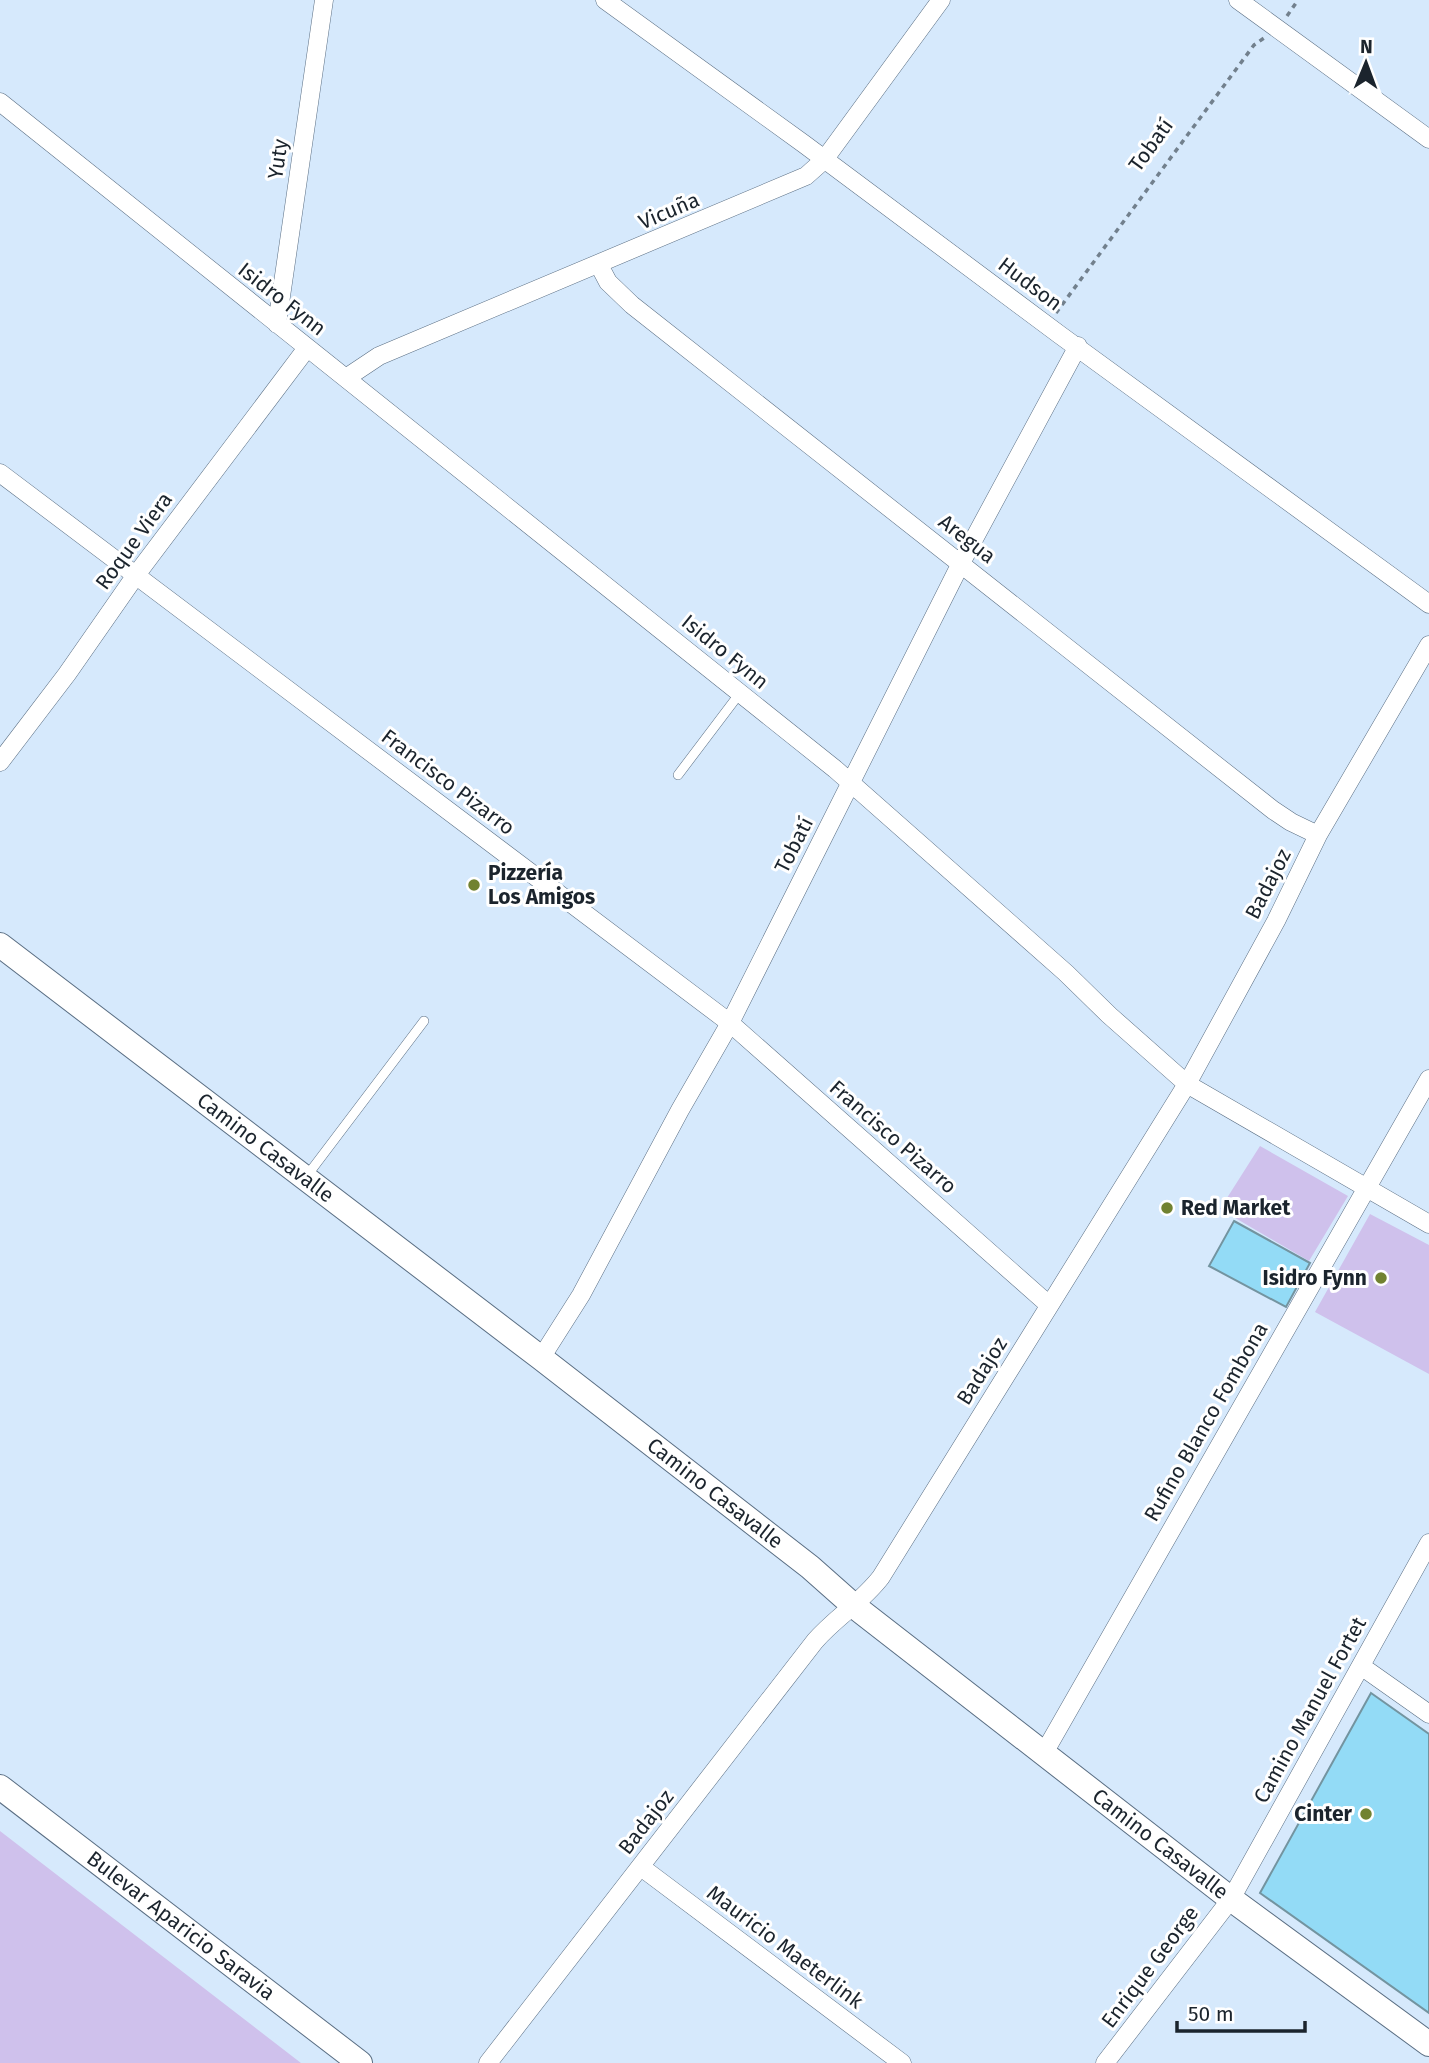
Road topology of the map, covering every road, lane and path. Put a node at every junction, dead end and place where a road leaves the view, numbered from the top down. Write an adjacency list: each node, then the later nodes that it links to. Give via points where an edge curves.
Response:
1 (324, 0): 11 (street, Yuty)
2 (605, 0): 9 (street, Hudson)
3 (941, 0): 9 (street, Vicuña)
4 (1238, 0): 6 (street)
5 (1298, 0): 6 (path, Tobatí)
6 (1278, 28): 8 (street); 12 (path, Tobatí, via 1254,45)
7 (0, 102): 11 (street, Isidro Fynn)
8 (1429, 139)
9 (824, 160): 10 (street, Vicuña, via 789,185); 12 (street, Hudson)
10 (599, 265): 15 (street, Vicuña, via 379,356); 17 (street, Aregua, via 608,282 632,305)
11 (277, 324): 14 (street, Isidro Fynn)
12 (1047, 324): 13 (street, Hudson)
13 (1078, 346): 17 (street, Tobatí); 19 (street, Hudson)
14 (307, 348): 15 (street, Isidro Fynn); 18 (street, Roque Viera)
15 (346, 378): 21 (street, Isidro Fynn)
16 (0, 473): 18 (street, Francisco Pizarro)
17 (961, 563): 24 (street, Tobatí); 25 (street, Aregua, via 1273,810)
18 (136, 575): 22 (street, Roque Viera); 28 (street, Francisco Pizarro)
19 (1429, 604)
20 (1429, 645): 25 (street, Badajoz)
21 (740, 693): 23 (lane); 24 (street, Isidro Fynn)
22 (0, 762)
23 (678, 775)
24 (851, 784): 28 (street, Tobatí); 30 (street, Isidro Fynn)
25 (1318, 835): 30 (street, Badajoz)
26 (0, 945): 31 (street, Camino Casavalle)
27 (424, 1021): 31 (lane)
28 (730, 1023): 34 (street, Francisco Pizarro); 35 (street, Tobatí, via 581,1295)
29 (1429, 1079): 32 (street, Rufino Blanco Fombona)
30 (1187, 1084): 32 (street, Isidro Fynn); 34 (street, Badajoz)
31 (305, 1178): 35 (street, Camino Casavalle)
32 (1366, 1188): 33 (street, Isidro Fynn); 40 (street, Rufino Blanco Fombona)
33 (1429, 1224)
34 (1049, 1305): 37 (street, Badajoz, via 881,1577)
35 (541, 1358): 37 (street, Camino Casavalle)
36 (1429, 1543): 38 (street, Camino Manuel Fortet)
37 (854, 1606): 40 (street, Camino Casavalle); 42 (street, Badajoz, via 815,1642)
38 (1361, 1666): 39 (street); 43 (street, Camino Manuel Fortet)
39 (1429, 1714)
40 (1044, 1752): 43 (street, Camino Casavalle)
41 (0, 1787): 45 (street, Bulevar Aparicio Saravia)
42 (641, 1867): 46 (street, Badajoz); 47 (street, Mauricio Maeterlink)
43 (1231, 1899): 44 (street, Camino Casavalle); 48 (street, Enrique George)
44 (1429, 2044)
45 (360, 2063)
46 (488, 2063)
47 (902, 2063)
48 (1105, 2063)

